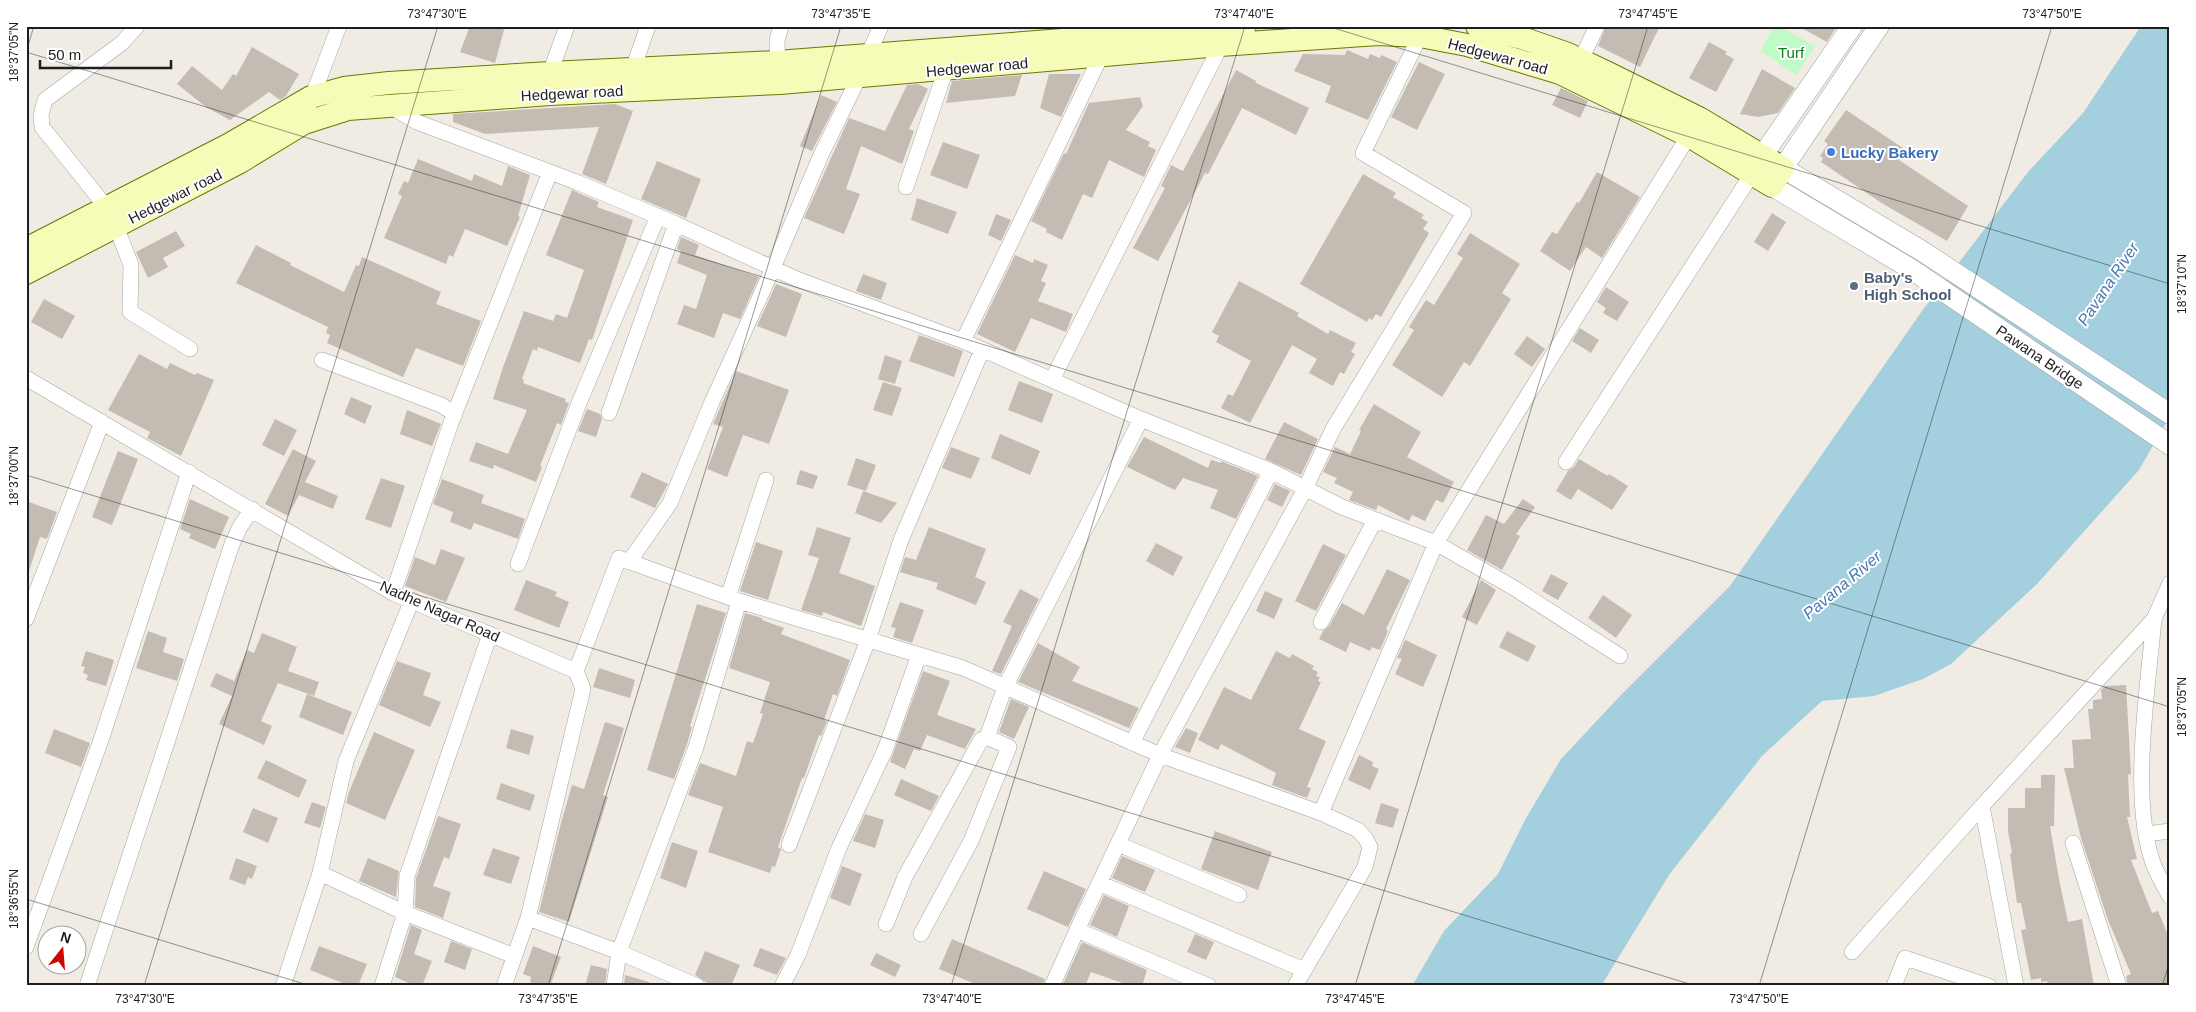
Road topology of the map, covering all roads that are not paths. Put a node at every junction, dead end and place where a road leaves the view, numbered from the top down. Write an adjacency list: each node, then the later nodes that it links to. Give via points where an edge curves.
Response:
1 (138, 26): 32 (street, via 122,42 45,100 41,115 42,127)
2 (338, 26): 22 (street)
3 (567, 26): 21 (street)
4 (648, 26): 15 (street)
5 (781, 26): 18 (street, via 777,40)
6 (881, 26): 13 (street)
7 (1477, 26): 17 (main road, Hedgewar road, via 1522,38)
8 (1597, 26): 17 (street)
9 (1852, 26): 26 (street)
10 (1879, 26): 29 (street)
11 (1232, 31): 12 (main road, Hedgewar road); 13 (main road, Hedgewar road); 14 (main road, Hedgewar road); 44 (street)
12 (1420, 36): 17 (main road, Hedgewar road); 55 (street, via 1363,153 1464,213 1333,429)
13 (868, 55): 18 (main road, Hedgewar road)
14 (1101, 56): 16 (main road, Hedgewar road); 39 (street)
15 (633, 69): 18 (main road, Hedgewar road); 21 (main road, Hedgewar road)
16 (946, 69): 19 (main road, Hedgewar road); 30 (street)
17 (1576, 69): 25 (main road, Hedgewar road)
18 (778, 73): 19 (main road, Hedgewar road); 21 (main road, Hedgewar road)
19 (859, 77): 36 (street)
20 (389, 83): 21 (main road, Hedgewar road); 22 (main road, Hedgewar road, via 344,88); 23 (street)
21 (550, 83): 23 (main road, Hedgewar road)
22 (312, 97): 24 (street); 32 (main road, Hedgewar road)
23 (392, 107): 24 (main road, Hedgewar road, via 348,109); 27 (street, via 417,122)
24 (304, 123): 32 (main road, Hedgewar road, via 240,162)
25 (1694, 127): 26 (main road, Hedgewar road); 28 (main road, Hedgewar road); 58 (street)
26 (1763, 155): 28 (main road); 29 (main road, Hedgewar road)
27 (550, 172): 31 (street); 46 (street)
28 (1752, 174): 29 (main road, Hedgewar road); 51 (street)
29 (1778, 177): 35 (street, Hedgewar road); 37 (street, Hedgewar road)
30 (906, 187)
31 (658, 216): 33 (street); 60 (street, via 579,403)
32 (112, 217): 34 (main road, Hedgewar road); 38 (main road, Hedgewar road); 40 (street, via 131,265 130,312)
33 (676, 224): 36 (street); 45 (street)
34 (26, 249)
35 (1922, 251): 47 (street, Pawana Bridge)
36 (772, 268): 39 (street); 59 (street, via 670,503)
37 (1911, 269): 50 (street, Pawana Bridge)
38 (26, 273)
39 (963, 341): 41 (street)
40 (190, 349)
41 (982, 350): 44 (street); 69 (street, via 901,540)
42 (322, 360): 46 (street, via 441,405)
43 (26, 378): 49 (street, Nadhe Nagar Road)
44 (1052, 380): 48 (street)
45 (609, 412)
46 (455, 414): 62 (street)
47 (2170, 414)
48 (1141, 419): 52 (street); 73 (street)
49 (102, 422): 53 (street, Nadhe Nagar Road); 65 (street)
50 (2170, 445)
51 (1566, 462)
52 (1271, 471): 55 (street); 75 (street)
53 (188, 472): 56 (street, Nadhe Nagar Road); 93 (street, via 101,740)
54 (766, 480): 63 (street)
55 (1305, 489): 57 (street); 76 (street)
56 (252, 509): 62 (street, Nadhe Nagar Road); 99 (street, via 229,551)
57 (1375, 520): 58 (street); 67 (street)
58 (1436, 543): 71 (street); 78 (street)
59 (629, 562): 63 (street); 72 (street, via 619,558)
60 (518, 564)
61 (2170, 583): 66 (street)
62 (393, 593): 64 (street, Nadhe Nagar Road)
63 (734, 599): 69 (street); 94 (street, via 696,747)
64 (412, 600): 68 (street, Nadhe Nagar Road); 84 (street, via 346,761)
65 (26, 619)
66 (2154, 619): 77 (street); 80 (street, via 2143,752 2142,810)
67 (1321, 622)
68 (490, 634): 72 (street, Nadhe Nagar Road); 88 (street, via 407,876)
69 (868, 640): 70 (street); 83 (street)
70 (919, 655): 73 (street, via 962,668); 104 (street, via 885,750 839,848 798,955)
71 (1620, 656)
72 (576, 671): 89 (street, via 583,689)
73 (1005, 687): 74 (street); 75 (street)
74 (987, 736): 90 (street, via 981,740 905,877); 92 (street, via 1009,747 971,841)
75 (1132, 743): 76 (street)
76 (1160, 755): 78 (street); 82 (street)
77 (1982, 806): 95 (street); 110 (street)
78 (1321, 813): 97 (street, via 1358,830 1370,847 1369,857)
79 (2170, 831): 80 (street)
80 (2146, 834): 87 (street, via 2153,862)
81 (2073, 843): 111 (street)
82 (1118, 844): 85 (street); 86 (street)
83 (789, 845)
84 (320, 872): 88 (street); 100 (street)
85 (1099, 883): 91 (street); 97 (street)
86 (1239, 896)
87 (2170, 897)
88 (405, 913): 96 (street); 101 (street)
89 (528, 918): 94 (street); 96 (street)
90 (886, 924)
91 (1077, 930): 105 (street); 106 (street)
92 (921, 934)
93 (26, 948)
94 (619, 952): 98 (street); 103 (street)
95 (1852, 952)
96 (514, 956): 102 (street)
97 (1304, 970): 107 (street)
98 (693, 985)
99 (87, 986)
100 (283, 986)
101 (382, 986)
102 (504, 986)
103 (614, 986)
104 (782, 986)
105 (1052, 986)
106 (1209, 986)
107 (1294, 986)
108 (1894, 986): 109 (street, via 1906,958)
109 (1989, 986)
110 (2016, 986)
111 (2119, 986)

